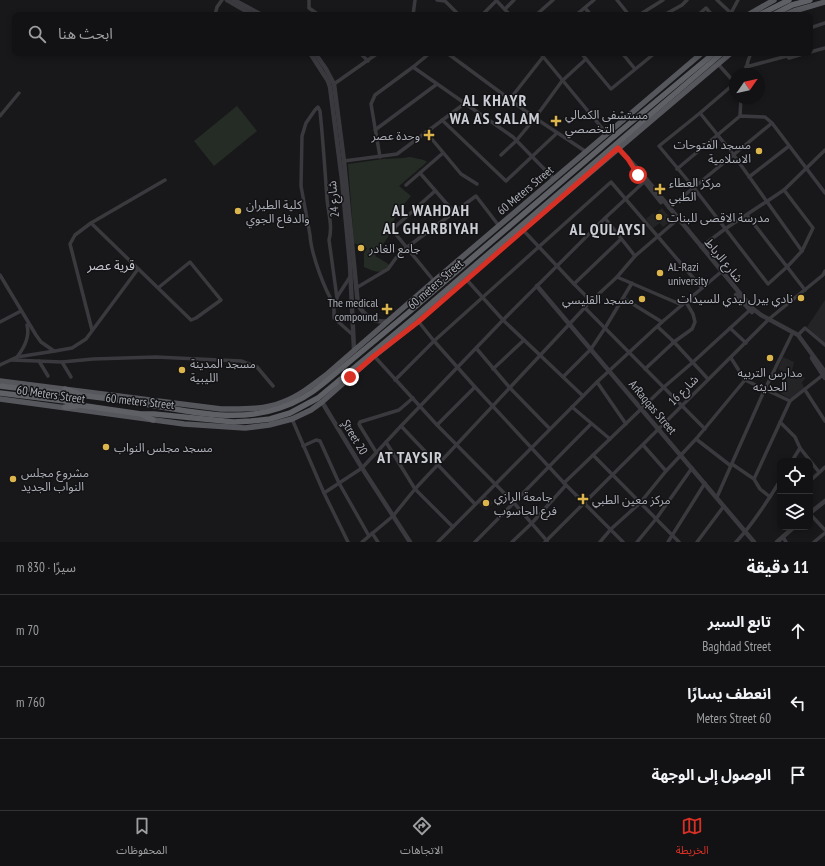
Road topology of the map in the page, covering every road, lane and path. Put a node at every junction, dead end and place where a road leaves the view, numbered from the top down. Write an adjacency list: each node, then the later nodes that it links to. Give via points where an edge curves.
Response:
1 (222, 0): 24 (street)
2 (227, 0): 25 (street)
3 (234, 0): 26 (street)
4 (309, 0): 27 (street, via 309,8)
5 (415, 0): 28 (street)
6 (437, 0): 7 (street)
7 (445, 0): 29 (street)
8 (496, 0): 23 (street); 30 (street)
9 (514, 0): 23 (street)
10 (553, 0): 32 (street)
11 (594, 0): 22 (street)
12 (625, 0): 20 (street)
13 (662, 0): 36 (street)
14 (686, 0): 37 (street)
15 (717, 0): 40 (street)
16 (738, 0): 41 (street)
17 (774, 0): 42 (main road)
18 (789, 0): 43 (highway)
19 (810, 0): 44 (highway)
20 (618, 2): 35 (street)
21 (825, 2): 45 (main road)
22 (585, 8): 33 (street); 34 (street)
23 (505, 9): 31 (street)
24 (216, 12)
25 (243, 12)
26 (256, 12)
27 (315, 12)
28 (413, 12)
29 (456, 12)
30 (485, 12)
31 (508, 12)
32 (539, 12)
33 (580, 12)
34 (588, 12)
35 (626, 12)
36 (644, 12)
37 (669, 12)
38 (701, 12): 39 (street, via 706,8)
39 (709, 12)
40 (730, 12)
41 (733, 12)
42 (753, 12)
43 (765, 12)
44 (779, 12)
45 (792, 12)
46 (825, 23): 47 (street)
47 (813, 27)
48 (825, 48): 49 (street)
49 (813, 51)
50 (312, 56): 146 (street, شارع 24, via 330,87 342,180)
51 (317, 56): 74 (street, شارع 24)
52 (363, 56): 67 (street)
53 (374, 56): 67 (street)
54 (426, 56): 69 (street)
55 (451, 56): 78 (street)
56 (584, 56): 66 (street)
57 (624, 56): 71 (street)
58 (650, 56): 71 (street)
59 (699, 56): 79 (main road, 60 Meters Street)
60 (710, 56): 79 (highway, 60 meters Street)
61 (719, 56): 82 (highway, 60 meters Street)
62 (727, 56): 68 (main road, 60 Meters Street)
63 (750, 56): 70 (street)
64 (780, 56): 70 (street)
65 (543, 57): 73 (street); 78 (street)
66 (586, 59): 71 (street, via 611,90); 73 (street)
67 (368, 60): 74 (street)
68 (718, 64): 72 (street); 82 (main road, 60 Meters Street)
69 (413, 67): 75 (street); 89 (street, via 375,95 371,104)
70 (746, 67)
71 (635, 69)
72 (729, 76)
73 (562, 81): 86 (street); 92 (street)
74 (334, 84): 104 (street, شارع 24)
75 (437, 84): 80 (street); 89 (street)
76 (729, 88): 83 (street)
77 (19, 93): 84 (street)
78 (510, 99): 86 (street)
79 (650, 101): 92 (main road, 60 Meters Street); 123 (highway, 60 meters Street)
80 (464, 104): 87 (street); 94 (street)
81 (741, 104): 85 (street)
82 (660, 110): 96 (main road, 60 Meters Street); 111 (highway, 60 meters Street)
83 (700, 113): 93 (street); 105 (street, via 659,146)
84 (0, 116)
85 (740, 116): 88 (street, via 765,117); 93 (street)
86 (535, 118): 91 (street); 94 (street)
87 (442, 120): 90 (street); 103 (street, via 506,181)
88 (772, 123): 95 (street); 100 (street)
89 (375, 130): 102 (street)
90 (426, 132): 99 (street); 102 (street, via 397,154)
91 (557, 133): 98 (street); 103 (street)
92 (606, 134): 98 (main road, 60 Meters Street)
93 (717, 134): 100 (street); 105 (street)
94 (516, 141): 101 (street); 103 (street)
95 (789, 146): 106 (street); 108 (street)
96 (618, 148): 111 (main road, 60 Meters Street); 112 (street, شارع الرباط)
97 (825, 150): 106 (street)
98 (585, 151): 109 (main road, 60 Meters Street)
99 (443, 153): 107 (street); 113 (street, via 461,174)
100 (733, 154): 108 (street); 115 (street)
101 (501, 155)
102 (380, 157): 104 (street)
103 (532, 158): 109 (street)
104 (344, 161): 154 (street, شارع 24)
105 (677, 169): 115 (street)
106 (807, 169): 116 (street); 118 (street)
107 (420, 173): 114 (street); 117 (street)
108 (750, 177): 120 (street)
109 (554, 179): 123 (main road, 60 Meters Street)
110 (165, 180): 127 (street)
111 (578, 180): 130 (main road, 60 Meters Street); 137 (highway, 60 meters Street)
112 (645, 180): 119 (street); 121 (street, شارع الرباط); 126 (street)
113 (477, 184)
114 (406, 185)
115 (694, 188): 121 (street); 129 (street)
116 (784, 190): 120 (street); 136 (street, via 813,228)
117 (436, 191): 122 (street); 135 (street, via 395,227 394,232)
118 (825, 193)
119 (625, 199): 125 (street); 131 (street); 133 (street, via 611,182)
120 (767, 202): 124 (street); 136 (street)
121 (669, 208): 126 (street, شارع الرباط)
122 (453, 211): 128 (street, via 476,196); 135 (street)
123 (519, 213): 128 (main road, 60 Meters Street); 189 (highway, 60 meters Street, via 408,313)
124 (747, 215): 129 (street); 140 (street)
125 (605, 218): 132 (street); 139 (street)
126 (677, 220): 131 (street); 134 (street, شارع الرباط); 143 (street)
127 (91, 223): 141 (street); 177 (street, via 74,235 70,244)
128 (499, 226): 148 (main road, 60 Meters Street)
129 (724, 229): 134 (street); 140 (street, via 768,284)
130 (523, 230): 133 (street); 137 (main road, 60 Meters Street)
131 (657, 236): 138 (street); 153 (street)
132 (621, 239): 138 (street); 150 (street)
133 (538, 246): 139 (street); 157 (street)
134 (701, 247): 143 (street, شارع الرباط)
135 (406, 248): 148 (street); 154 (street, via 388,269)
136 (802, 251): 140 (street)
137 (492, 254): 147 (main road, 60 Meters Street); 206 (highway, 60 meters Street)
138 (635, 256): 145 (street)
139 (557, 266): 150 (street); 151 (street)
140 (787, 268): 155 (street)
141 (138, 269): 152 (street); 177 (street)
142 (825, 271): 155 (street, شارع 16, via 823,276)
143 (720, 273): 153 (street); 164 (street, شارع الرباط)
144 (0, 275): 165 (street)
145 (617, 276): 149 (street); 159 (street)
146 (350, 277): 154 (street, شارع 24); 156 (street)
147 (466, 279): 157 (street); 171 (main road, 60 Meters Street)
148 (434, 281): 169 (main road, 60 Meters Street)
149 (632, 283): 158 (street); 162 (street)
150 (574, 284): 159 (street)
151 (537, 286): 167 (street); 173 (street, ArRaqqas Street)
152 (158, 288): 152 (street, via 190,320 221,300 190,262)
153 (702, 288): 160 (street)
154 (353, 289): 169 (street, شارع 24, via 358,305 365,315 379,322); 180 (street, شارع 24)
155 (805, 290): 168 (street, شارع 16)
156 (336, 298): 161 (street); 161 (street, via 318,107 306,123 302,136 301,186 315,260)
157 (483, 298): 167 (street); 182 (street)
158 (623, 298): 172 (street); 175 (street)
159 (591, 301): 163 (street)
160 (686, 302): 162 (street); 183 (street, via 695,322 692,329)
161 (334, 304): 180 (street, via 334,318)
162 (682, 305): 172 (street)
163 (585, 308): 173 (street); 175 (street)
164 (751, 309): 168 (street, شارع الرباط); 176 (street)
165 (21, 311): 166 (street); 170 (street)
166 (26, 320): 188 (street, via 41,342); 193 (street, via 26,340)
167 (503, 320): 181 (street); 186 (street)
168 (768, 320): 178 (street, شارع الرباط); 184 (street, شارع 16)
169 (388, 321): 189 (main road, 60 Meters Street)
170 (0, 322)
171 (418, 322): 182 (street); 192 (main road, 60 Meters Street)
172 (662, 322): 174 (street)
173 (569, 324): 187 (street, ArRaqqas Street); 191 (street)
174 (658, 327): 183 (street); 190 (street)
175 (605, 328): 187 (street); 190 (street)
176 (730, 328): 184 (street); 198 (street)
177 (92, 330): 188 (street, via 86,339 72,348)
178 (792, 333): 179 (street); 204 (street); 220 (street)
179 (798, 335): 185 (street, via 805,328); 204 (street)
180 (354, 336): 189 (street, شارع 24)
181 (524, 340): 191 (street); 201 (street)
182 (434, 341): 200 (street); 210 (street)
183 (674, 342): 198 (street); 202 (street)
184 (746, 343): 194 (street, شارع 16)
185 (825, 345)
186 (476, 348): 200 (street); 201 (street)
187 (591, 349): 203 (street, ArRaqqas Street); 208 (street)
188 (56, 351): 193 (street)
189 (356, 352): 229 (main road, 60 Meters Street, via 310,387 283,402 265,407 228,409); 232 (highway, 60 meters Street, via 314,392 278,409 250,414 220,415)
190 (629, 353): 202 (street); 203 (street)
191 (540, 355): 208 (street); 218 (street)
192 (374, 356): 206 (main road, 60 Meters Street); 210 (street)
193 (17, 357): 195 (street)
194 (731, 358): 209 (street, شارع 16); 211 (street)
195 (11, 360): 196 (street); 199 (street)
196 (39, 361): 197 (street); 205 (street)
197 (62, 362): 207 (street); 215 (street, via 156,357 241,361 257,367)
198 (692, 363): 209 (street); 217 (street)
199 (0, 366)
200 (458, 367): 216 (street); 235 (street)
201 (493, 369): 218 (street)
202 (645, 369): 217 (street)
203 (609, 371): 213 (street); 240 (street, ArRaqqas Street)
204 (824, 372): 221 (street)
205 (48, 376)
206 (348, 376): 231 (main road, 60 Meters Street); 247 (highway, 60 meters Street, via 318,398 290,413 270,419)
207 (71, 377)
208 (563, 377): 224 (street)
209 (708, 379): 234 (street, شارع 16)
210 (395, 380): 227 (street)
211 (745, 380): 220 (street); 254 (street)
212 (0, 381): 219 (main road, 60 Meters Street)
213 (597, 382): 224 (street); 249 (street)
214 (0, 386): 223 (highway, 60 meters Street)
215 (273, 386)
216 (474, 387): 236 (street); 250 (street)
217 (664, 387): 234 (street); 240 (street)
218 (510, 388): 236 (street); 252 (street)
219 (65, 389): 223 (highway); 229 (main road, 60 Meters Street)
220 (765, 389): 230 (street); 268 (street)
221 (805, 390): 230 (street); 245 (street)
222 (0, 393): 233 (highway, 60 meters Street)
223 (81, 395): 226 (highway, 60 meters Street)
224 (583, 396): 237 (street)
225 (0, 398): 238 (main road, 60 Meters Street)
226 (100, 398): 228 (highway, 60 meters Street); 239 (highway, via 105,400 106,404)
227 (413, 398): 235 (street); 263 (street, via 399,410 360,422)
228 (124, 401): 232 (highway, 60 meters Street); 241 (highway, via 116,404 117,408)
229 (156, 401): 232 (highway)
230 (790, 401): 246 (street)
231 (322, 402): 243 (main road, 60 Meters Street); 271 (street, ٍStreet 20)
232 (142, 403)
233 (79, 405): 238 (highway); 239 (highway, 60 meters Street)
234 (682, 405): 253 (street, شارع 16); 254 (street)
235 (420, 406): 250 (street); 251 (street)
236 (493, 406): 258 (street); 261 (street)
237 (572, 407): 248 (street); 252 (street)
238 (65, 408): 244 (main road, 60 Meters Street)
239 (99, 408): 241 (highway, 60 meters Street)
240 (641, 409): 249 (street); 253 (street, ArRaqqas Street)
241 (124, 411): 242 (highway, 60 meters Street)
242 (141, 414): 244 (highway); 247 (highway, 60 meters Street)
243 (292, 419): 247 (main road, 60 Meters Street, via 245,428); 260 (street)
244 (153, 420): 247 (main road, 60 Meters Street, via 184,424)
245 (825, 421)
246 (780, 422): 262 (street, via 795,437); 277 (street)
247 (213, 423)
248 (592, 424): 255 (street); 269 (street)
249 (626, 424): 255 (street)
250 (437, 425): 258 (street)
251 (401, 426): 257 (street); 267 (street)
252 (550, 428): 261 (street)
253 (659, 429): 259 (street, شارع 16); 265 (street, ArRaqqas Street)
254 (705, 429): 256 (street)
255 (610, 439): 264 (street)
256 (696, 439): 265 (street); 268 (street)
257 (386, 442): 263 (street); 283 (street)
258 (456, 444): 267 (street); 279 (street)
259 (643, 445): 273 (street); 275 (street, شارع 16)
260 (303, 446): 278 (street, via 316,440 320,441); 284 (street)
261 (532, 447): 269 (street); 279 (street)
262 (800, 448): 266 (street); 274 (street)
263 (376, 452): 271 (street)
264 (594, 455): 275 (street); 281 (street)
265 (680, 455): 272 (street, ArRaqqas Street); 273 (street)
266 (794, 458)
267 (437, 465): 283 (street); 291 (street)
268 (731, 465): 277 (street); 286 (street)
269 (549, 466): 281 (street); 289 (street)
270 (825, 467): 274 (street)
271 (362, 468): 278 (street); 294 (street, ٍStreet 20)
272 (692, 468): 280 (street, ArRaqqas Street); 296 (street)
273 (666, 471): 290 (street)
274 (819, 472): 276 (street)
275 (612, 474): 288 (street, شارع 16); 290 (street)
276 (813, 478)
277 (754, 479): 285 (street, via 760,489)
278 (339, 483): 284 (street); 304 (street)
279 (495, 483): 289 (street); 291 (street)
280 (705, 483): 286 (street, ArRaqqas Street); 305 (street)
281 (565, 484): 288 (street); 297 (street)
282 (777, 486): 285 (street)
283 (415, 489): 294 (street); 298 (street)
284 (324, 493): 307 (street)
285 (770, 496): 302 (street)
286 (717, 497): 292 (street, ArRaqqas Street)
287 (825, 501): 293 (street)
288 (584, 502): 299 (street); 314 (street, شارع 16)
289 (514, 503): 297 (street); 312 (street)
290 (640, 503): 296 (street); 299 (street)
291 (475, 504): 298 (street)
292 (724, 506): 302 (street, ArRaqqas Street); 320 (street)
293 (813, 511)
294 (393, 516): 304 (street); 310 (street, ٍStreet 20)
295 (813, 516): 301 (street)
296 (656, 520): 305 (street); 317 (street)
297 (532, 523): 313 (street); 314 (street)
298 (453, 527): 311 (street)
299 (611, 529): 315 (street); 316 (street)
300 (791, 530): 306 (street)
301 (825, 530)
302 (745, 532): 321 (street); 322 (street, ArRaqqas Street)
303 (825, 533): 325 (street)
304 (371, 535): 308 (street); 309 (street)
305 (672, 536): 318 (street); 319 (street)
306 (783, 537): 323 (street); 324 (street)
307 (348, 542)
308 (362, 542)
309 (378, 542)
310 (410, 542)
311 (438, 542)
312 (475, 542)
313 (512, 542)
314 (546, 542)
315 (600, 542)
316 (623, 542)
317 (637, 542)
318 (668, 542)
319 (679, 542)
320 (697, 542)
321 (736, 542)
322 (754, 542)
323 (777, 542)
324 (786, 542)
325 (814, 542)

